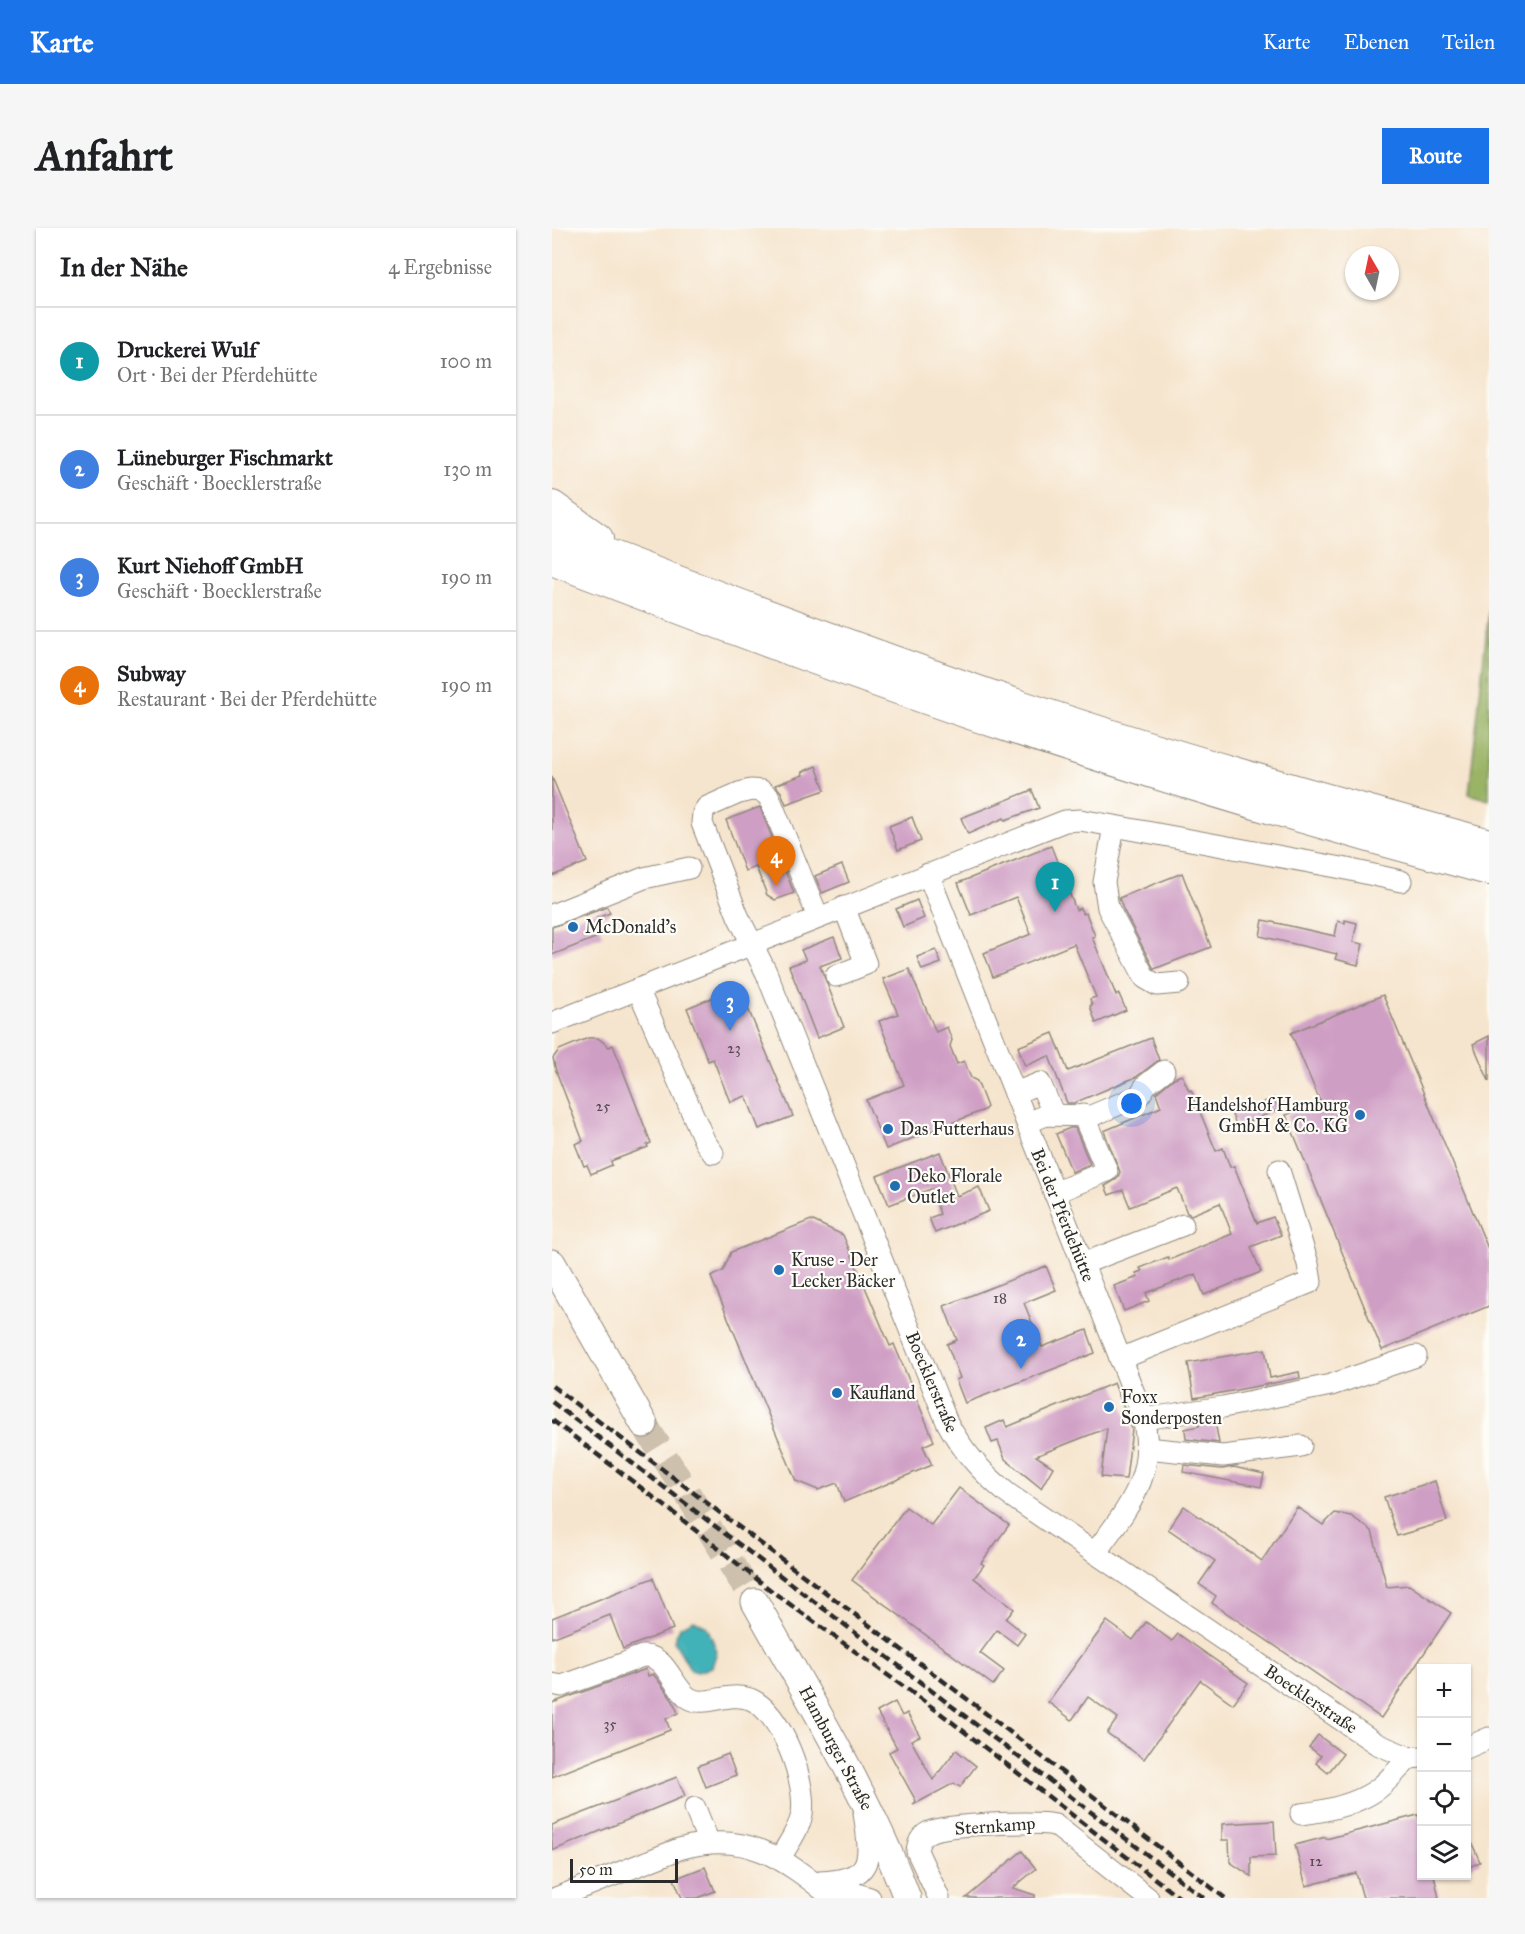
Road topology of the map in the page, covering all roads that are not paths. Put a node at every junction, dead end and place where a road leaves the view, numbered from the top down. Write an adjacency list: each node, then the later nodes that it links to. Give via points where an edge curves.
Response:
1 (552, 507): 4 (highway)
2 (552, 534): 4 (highway)
3 (552, 559): 6 (highway)
4 (637, 567): 8 (highway, via 1013,704 1201,764)
5 (552, 583): 6 (highway)
6 (755, 635): 10 (highway, via 1007,725 1183,782)
7 (1114, 826): 11 (street, via 1065,821); 12 (street); 18 (street, via 1104,882 1108,908 1145,978 1157,985)
8 (1489, 844)
9 (689, 868): 14 (street, via 644,878)
10 (1489, 869)
11 (928, 874): 13 (street); 22 (street, Bei der Pferdehütte)
12 (1401, 881)
13 (844, 907): 15 (street); 17 (street, via 866,964)
14 (552, 915)
15 (818, 917): 16 (street); 16 (street, via 769,797 762,791 738,793 707,807 702,823)
16 (751, 944): 19 (street); 38 (street, Boecklerstraße, via 766,972 851,1200 954,1436 996,1484)
17 (836, 976)
18 (1179, 983)
19 (638, 989): 20 (street); 26 (street)
20 (552, 1023)
21 (1164, 1071): 24 (street, via 1139,1096 1091,1116)
22 (1015, 1093): 23 (street, via 1040,1083); 25 (street, Bei der Pferdehütte)
23 (1054, 1115): 24 (street); 25 (street)
24 (1083, 1115): 28 (street, via 1107,1171)
25 (1027, 1123): 28 (street, Bei der Pferdehütte)
26 (709, 1148)
27 (1279, 1170): 33 (street, via 1311,1282)
28 (1054, 1193): 31 (street, Bei der Pferdehütte)
29 (1183, 1225): 31 (street)
30 (552, 1263): 35 (main road)
31 (1083, 1264): 33 (street, Bei der Pferdehütte)
32 (1416, 1356): 34 (street, via 1331,1385)
33 (1120, 1359): 34 (street, Bei der Pferdehütte)
34 (1143, 1419): 37 (street, Bei der Pferdehütte)
35 (644, 1424)
36 (1300, 1446): 37 (street, via 1223,1456)
37 (1147, 1448): 38 (street, Bei der Pferdehütte, via 1145,1469 1132,1500)
38 (1095, 1553): 43 (street, Boecklerstraße, via 1377,1743)
39 (755, 1602): 44 (main road, Hamburger Straße)
40 (552, 1684): 48 (street, via 562,1686 645,1656 659,1661 686,1697 696,1702 739,1696 765,1707 775,1718 802,1784 798,1828)
41 (1489, 1738): 42 (street)
42 (1471, 1746)
43 (1416, 1757): 46 (street, via 1361,1799)
44 (861, 1792): 49 (street, via 869,1853 865,1864 850,1879); 52 (main road, Hamburger Straße)
45 (695, 1808): 47 (street)
46 (1301, 1814)
47 (710, 1843): 48 (street, via 741,1844); 50 (street, via 679,1849)
48 (780, 1858): 49 (street)
49 (820, 1886): 51 (street)
50 (556, 1898)
51 (870, 1898)
52 (907, 1898)
53 (939, 1898): 54 (street, Sternkamp, via 917,1851 923,1835 931,1831 1042,1822 1055,1825)
54 (1148, 1898)

